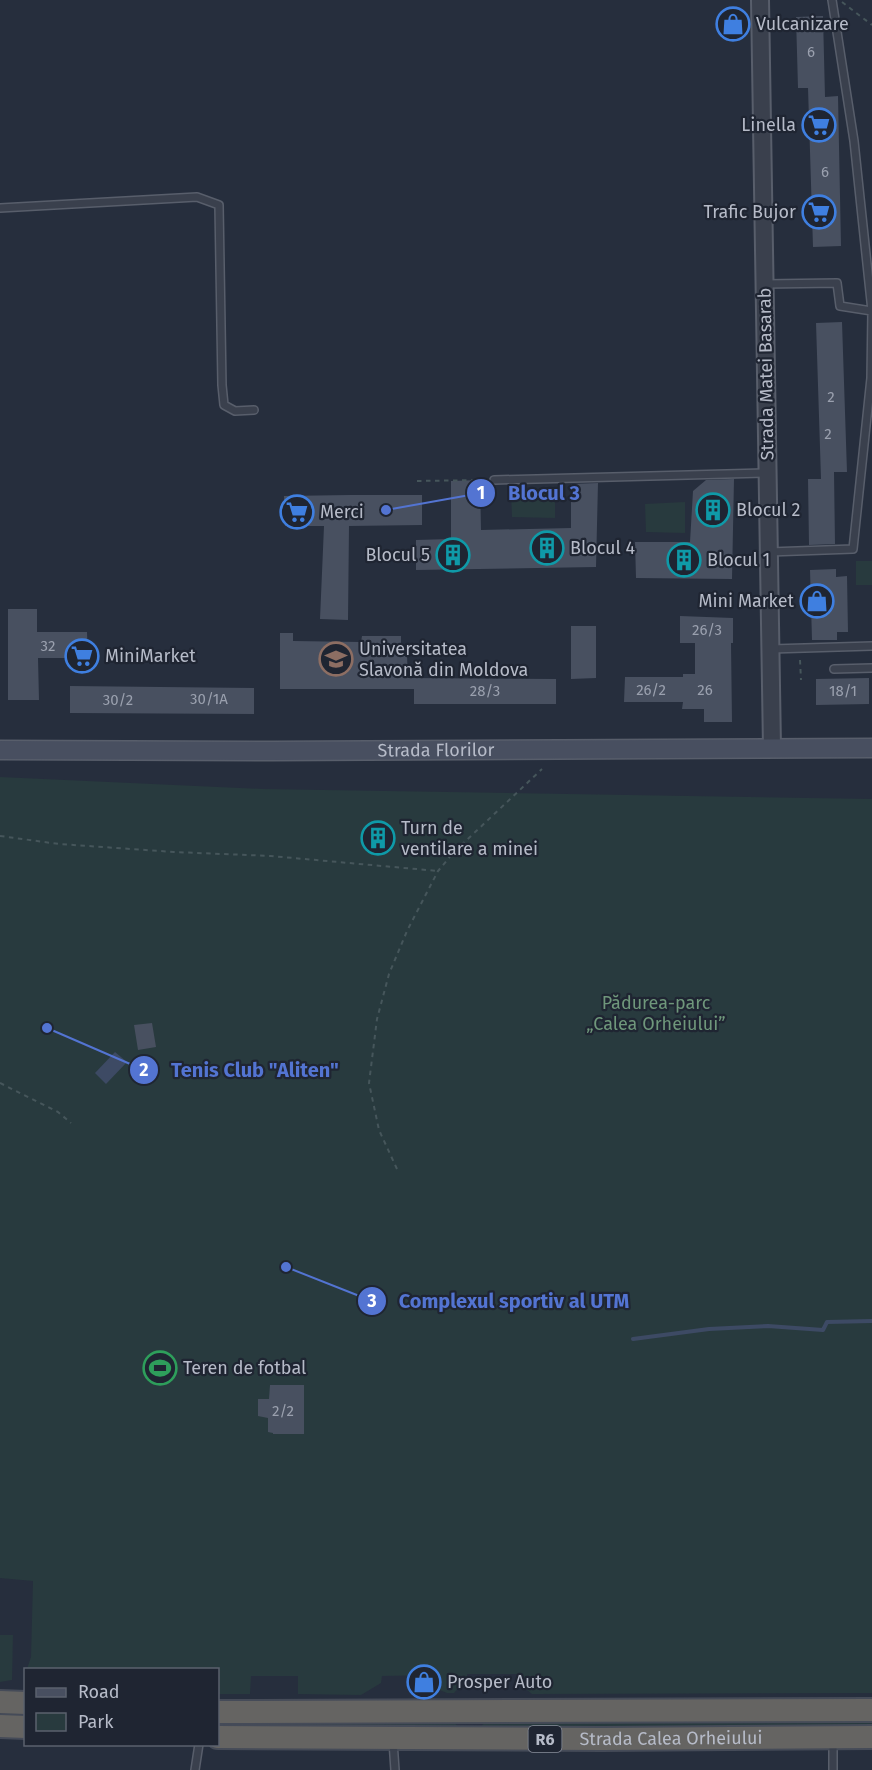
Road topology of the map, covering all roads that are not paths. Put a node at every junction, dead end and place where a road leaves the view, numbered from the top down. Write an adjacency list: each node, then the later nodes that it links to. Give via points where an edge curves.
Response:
1 (760, 0): 4 (street, Strada Matei Basarab)
2 (832, 0): 5 (lane, via 854,141)
3 (0, 207): 6 (lane, via 198,197 219,205 224,405 235,411)
4 (765, 284): 5 (lane, via 837,283 840,306); 7 (street, Strada Matei Basarab)
5 (872, 311): 9 (lane, via 871,378 853,549)
6 (254, 410)
7 (768, 473): 8 (lane); 9 (street, Strada Matei Basarab)
8 (494, 480)
9 (769, 552): 11 (street, Strada Matei Basarab)
10 (872, 646): 11 (lane)
11 (771, 649): 14 (street, Strada Matei Basarab)
12 (872, 668): 13 (lane)
13 (834, 669)
14 (772, 748): 15 (main road, Strada Florilor); 16 (main road, Strada Florilor)
15 (872, 748)
16 (0, 750)
17 (0, 1702): 18 (highway)
18 (24, 1703)
19 (872, 1710): 21 (highway, Strada Calea Orheiului / R6)
20 (219, 1712): 21 (highway, Strada Calea Orheiului / R6)
21 (476, 1712): 28 (highway)
22 (0, 1726): 23 (highway)
23 (24, 1727)
24 (219, 1737): 27 (highway, Strada Calea Orheiului / R6)
25 (833, 1737): 26 (highway, Strada Calea Orheiului / R6); 28 (highway, Strada Calea Orheiului / R6); 32 (lane)
26 (872, 1737)
27 (393, 1738): 28 (highway, Strada Calea Orheiului / R6); 31 (lane)
28 (477, 1739)
29 (199, 1746): 30 (lane)
30 (195, 1770)
31 (395, 1770)
32 (833, 1770)

